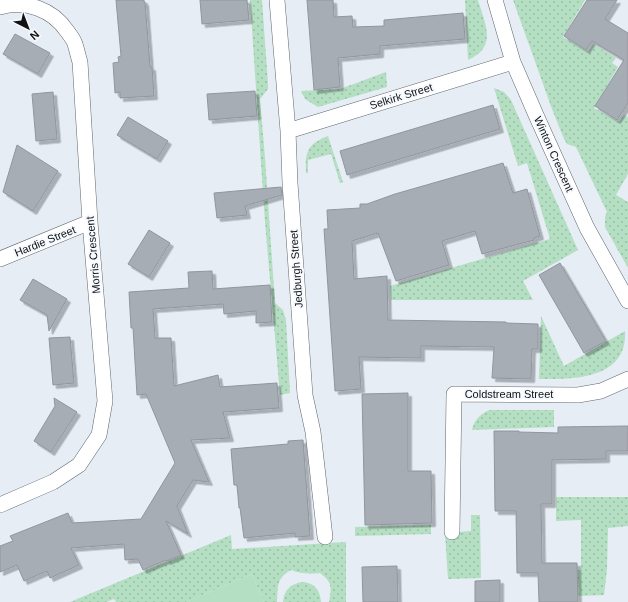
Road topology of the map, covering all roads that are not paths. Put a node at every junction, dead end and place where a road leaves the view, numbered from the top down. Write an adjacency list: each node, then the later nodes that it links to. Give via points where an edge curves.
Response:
1 (277, 0): 5 (street, Jedburgh Street)
2 (495, 0): 4 (street, Winton Crescent)
3 (0, 7): 6 (street, Morris Crescent, via 20,3 48,11 62,24 75,43 80,62)
4 (513, 62): 5 (street, Selkirk Street); 8 (street, Winton Crescent, via 587,228)
5 (288, 131): 12 (street, Jedburgh Street, via 305,395 313,432)
6 (90, 222): 7 (street, Hardie Street); 10 (street, Morris Crescent, via 105,401 99,435 79,465 53,482)
7 (0, 259)
8 (628, 301)
9 (628, 379): 11 (street, Coldstream Street, via 601,390 578,395 454,394)
10 (0, 505)
11 (452, 532)
12 (325, 537)

